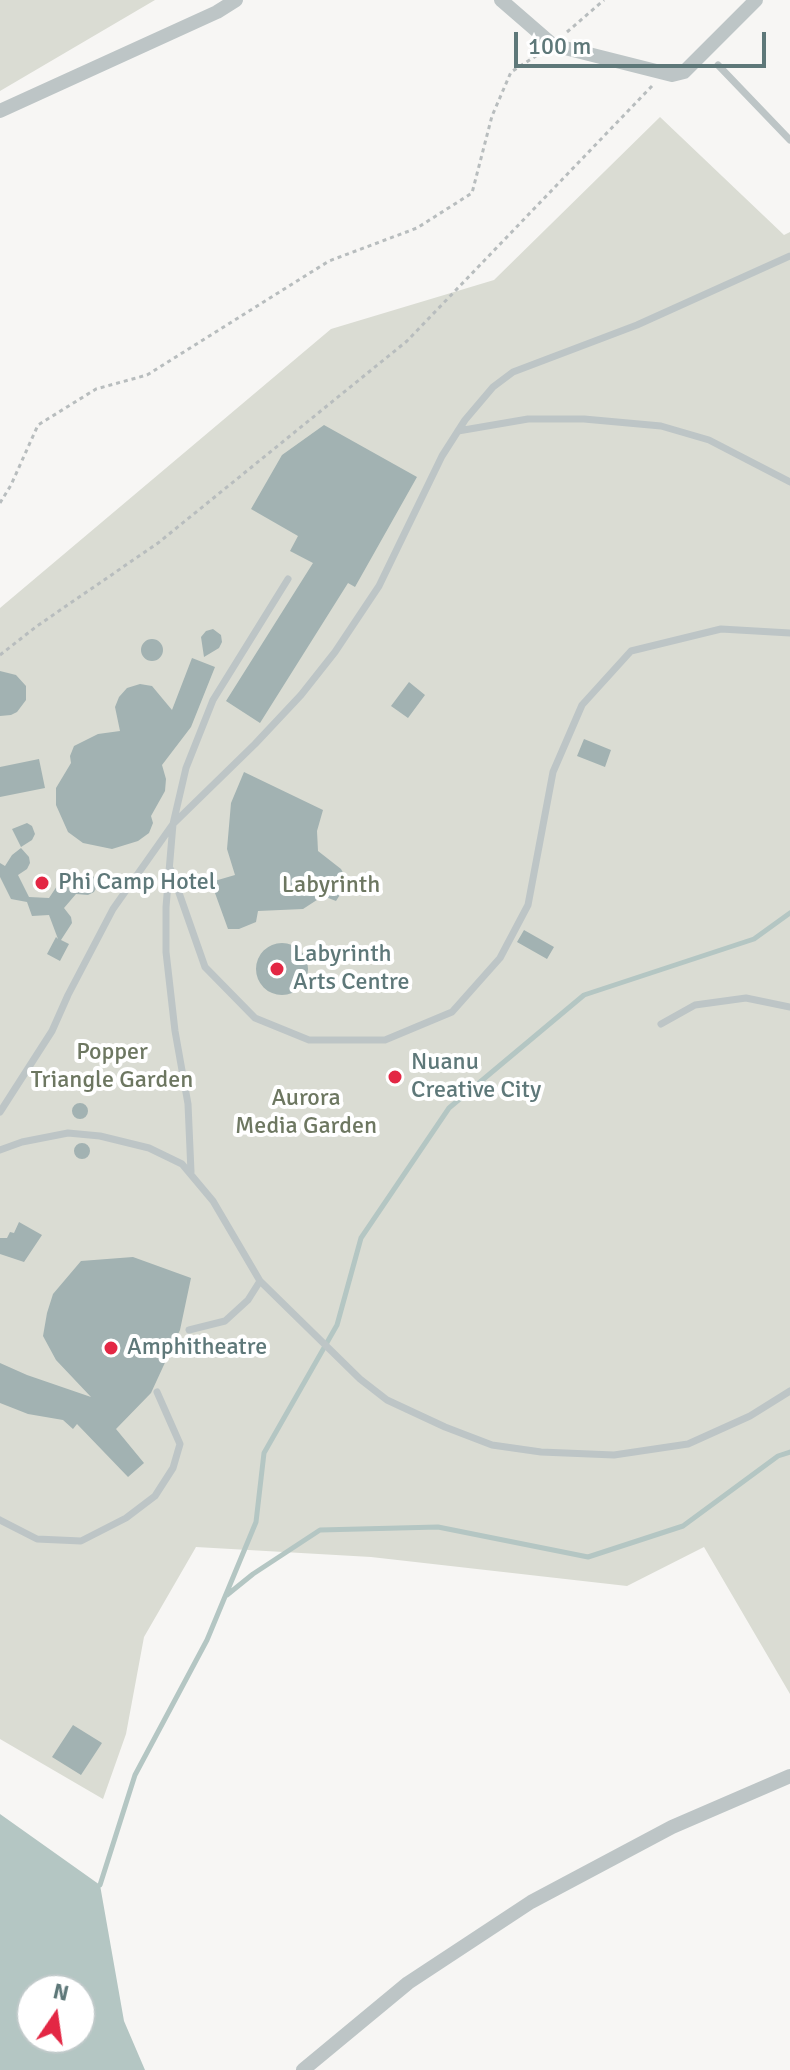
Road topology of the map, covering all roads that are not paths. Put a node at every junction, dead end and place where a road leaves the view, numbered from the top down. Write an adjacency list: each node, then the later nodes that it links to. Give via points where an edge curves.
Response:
1 (236, 0): 5 (street)
2 (501, 0): 3 (street, via 553,45 662,74 684,72)
3 (756, 0)
4 (718, 65): 6 (lane)
5 (0, 111)
6 (790, 140)
7 (790, 256): 8 (lane, via 637,325 513,372 493,387)
8 (458, 431): 9 (lane, via 528,419 661,426 709,440); 12 (lane, via 379,586 335,652 255,744)
9 (790, 482)
10 (288, 579): 12 (lane, via 213,700 186,768)
11 (790, 633): 13 (lane, via 721,629 631,651 582,705 553,772 528,905 500,958 452,1012 385,1040 309,1040 255,1018 205,967)
12 (173, 824): 13 (lane); 16 (lane, via 113,909 52,1031)
13 (171, 870): 18 (lane, via 166,952 188,1104)
14 (790, 1007): 15 (lane, via 746,998 720,1001 695,1005)
15 (661, 1024)
16 (0, 1111)
17 (0, 1150): 18 (lane, via 68,1133 100,1136 149,1148)
18 (191, 1172): 19 (lane)
19 (260, 1281): 20 (lane, via 225,1321); 21 (lane, via 387,1400 492,1445 614,1455 688,1444)
20 (189, 1330)
21 (790, 1391)
22 (157, 1392): 23 (lane, via 180,1444 173,1468 155,1496 81,1541 37,1539)
23 (0, 1520)
24 (790, 1776): 25 (street, via 672,1827 531,1902 408,1983)
25 (303, 2070)

